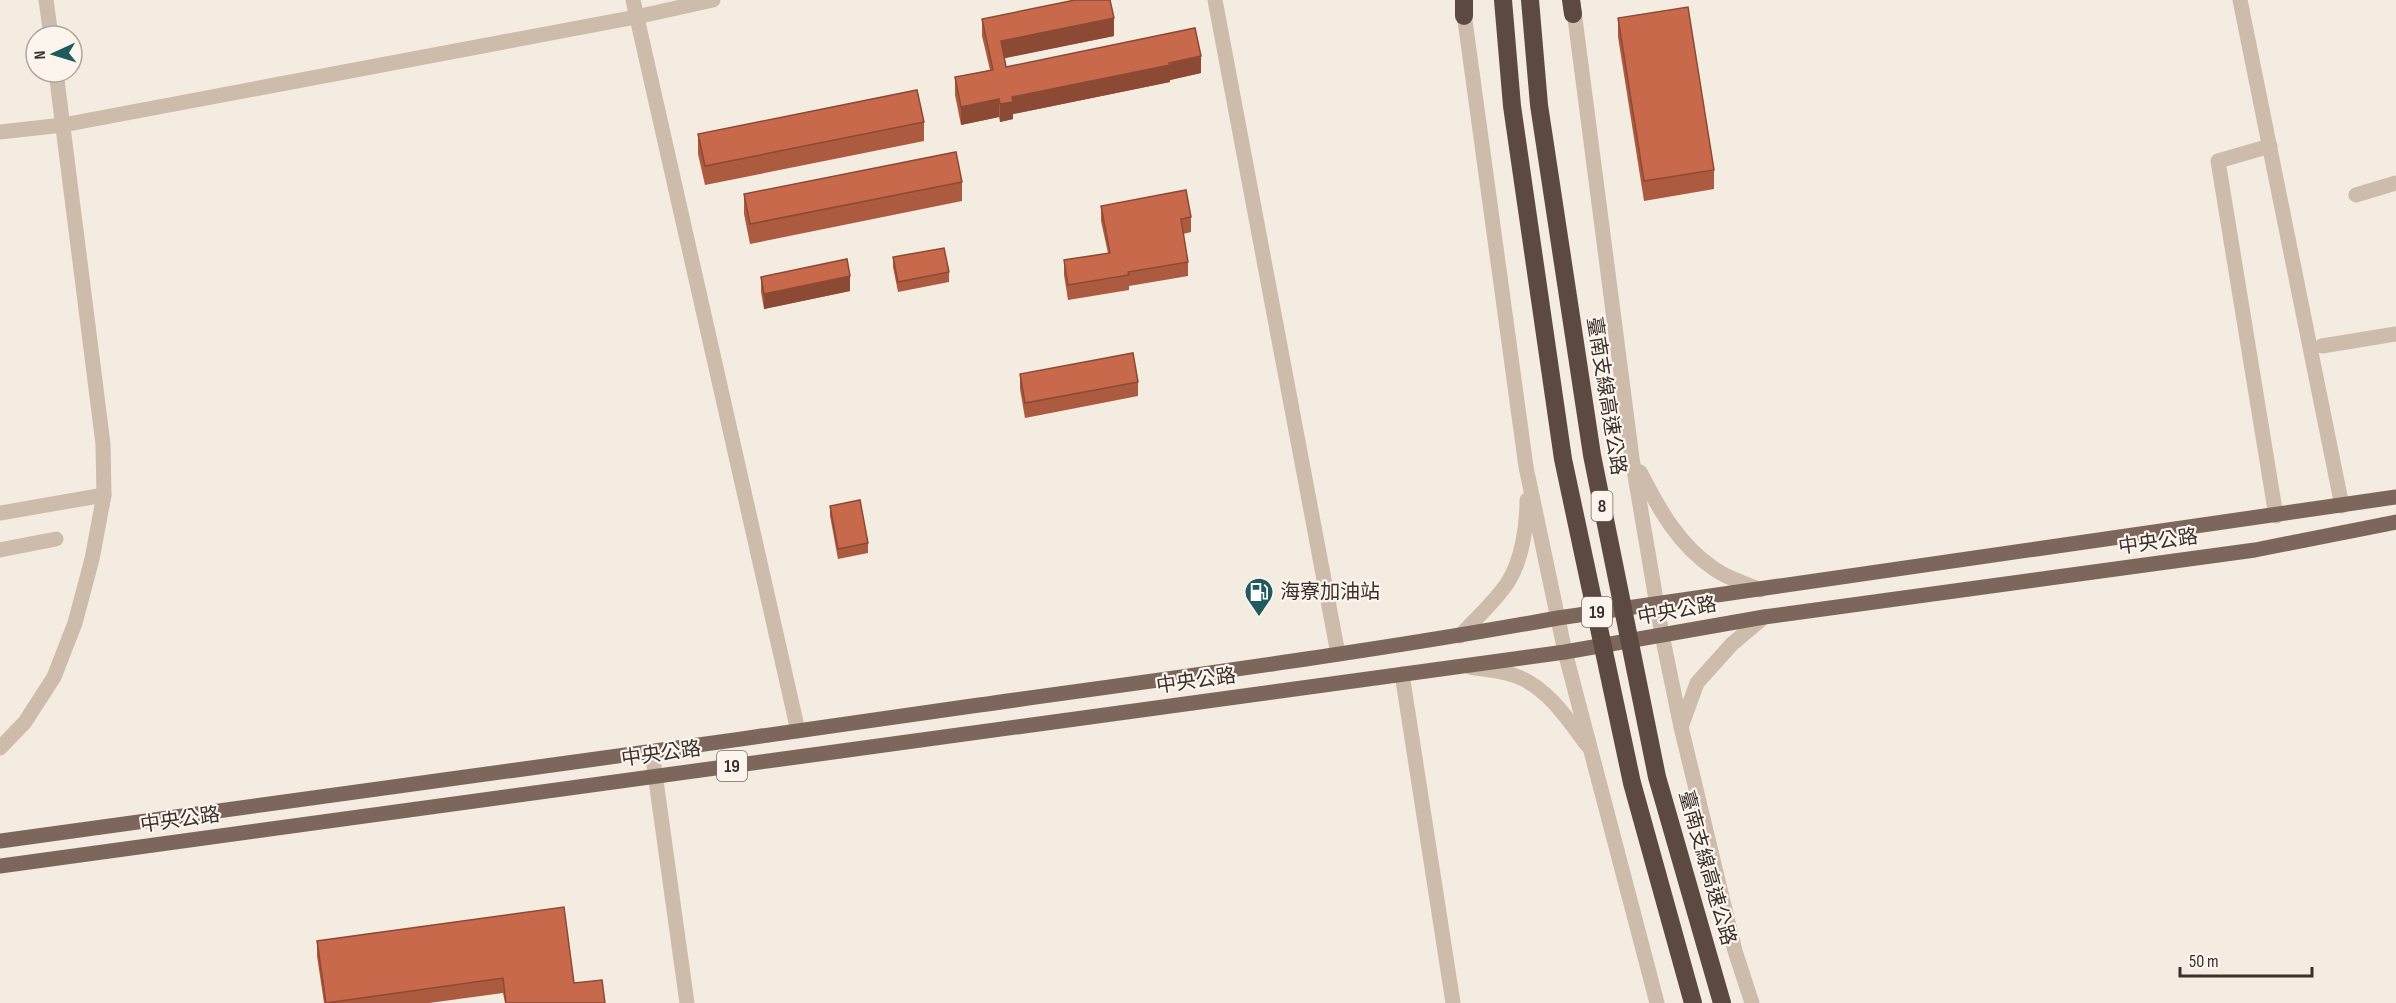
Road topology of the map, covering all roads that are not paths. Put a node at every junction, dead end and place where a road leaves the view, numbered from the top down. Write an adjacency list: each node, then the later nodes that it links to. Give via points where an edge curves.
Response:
1 (46, 0): 11 (street)
2 (633, 0): 10 (street)
3 (713, 0): 10 (street)
4 (1215, 0): 37 (street)
5 (1503, 0): 51 (highway, 8, bridge, via 1512,106 1563,459 1632,783)
6 (1530, 0): 52 (highway, 臺南支線高速公路 / 8, bridge, via 1539,105 1592,455 1657,777)
7 (2244, 1): 15 (street)
8 (1463, 5): 21 (street)
9 (1572, 5): 20 (street)
10 (636, 17): 13 (street); 41 (street)
11 (49, 24)
12 (58, 84): 13 (street)
13 (63, 125): 14 (street); 22 (street, via 103,444)
14 (0, 132)
15 (2270, 146): 24 (street); 26 (street, via 2218,161)
16 (2396, 183): 17 (street)
17 (2356, 195)
18 (2396, 334): 19 (street)
19 (2322, 346)
20 (1632, 458): 30 (street, via 1665,519 1694,553 1714,570); 31 (street)
21 (1526, 466): 33 (street); 35 (street, via 1527,519 1509,580)
22 (104, 495): 25 (street); 42 (street, via 75,623 54,677 25,722)
23 (2396, 497): 24 (main road, 中央公路 / 19)
24 (2342, 506): 26 (main road, 中央公路 / 19)
25 (0, 513)
26 (2276, 516): 30 (main road, 中央公路 / 19)
27 (2396, 522): 32 (main road, 中央公路 / 19, via 2255,550)
28 (56, 539): 29 (street)
29 (0, 550)
30 (1760, 590): 31 (main road, 中央公路 / 19)
31 (1658, 603): 33 (main road, 中央公路 / 19); 34 (street)
32 (1764, 617): 34 (main road, 中央公路 / 19); 40 (street, via 1732,644 1697,683)
33 (1558, 618): 35 (main road, 中央公路 / 19); 36 (street)
34 (1662, 635): 36 (main road, 中央公路 / 19); 40 (street)
35 (1460, 636): 37 (main road, 中央公路 / 19)
36 (1565, 652): 38 (main road, 中央公路 / 19); 44 (street)
37 (1338, 654): 41 (main road, 中央公路 / 19)
38 (1465, 666): 39 (main road, 中央公路 / 19); 44 (street, via 1521,677 1558,707)
39 (1402, 674): 45 (main road, 中央公路 / 19); 49 (street)
40 (1681, 727): 53 (street)
41 (798, 731): 43 (main road, 中央公路 / 19)
42 (0, 748)
43 (652, 752): 45 (street); 46 (main road, 中央公路 / 19)
44 (1593, 752): 50 (street)
45 (655, 777): 47 (main road, 中央公路 / 19); 48 (street)
46 (0, 842)
47 (0, 866)
48 (687, 1003)
49 (1453, 1003)
50 (1657, 1003)
51 (1693, 1003)
52 (1722, 1003)
53 (1752, 1003)

